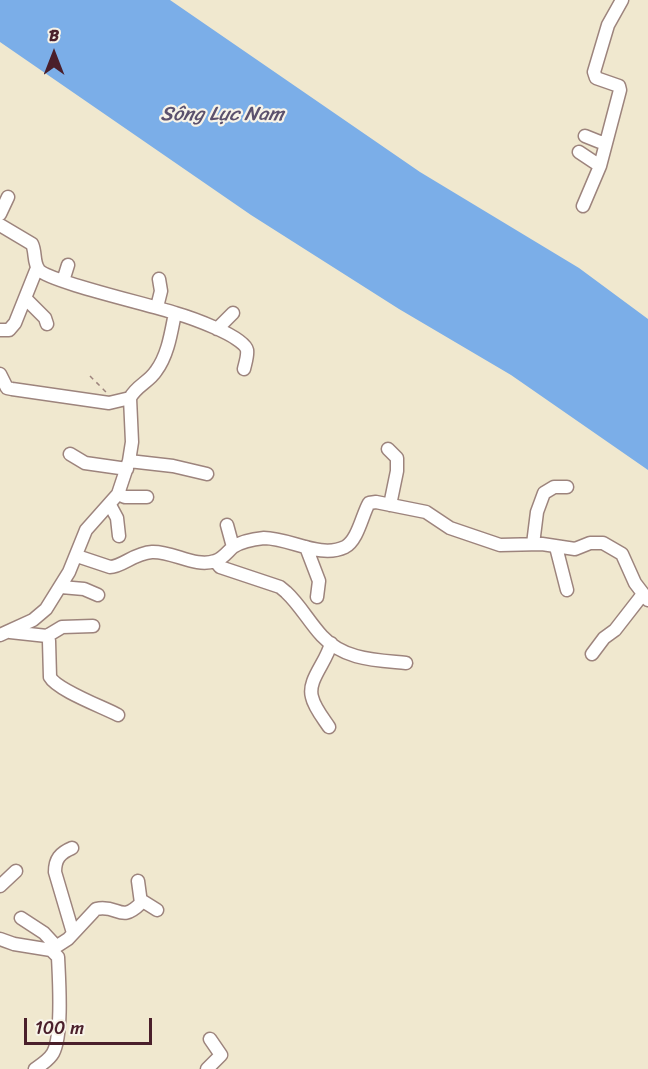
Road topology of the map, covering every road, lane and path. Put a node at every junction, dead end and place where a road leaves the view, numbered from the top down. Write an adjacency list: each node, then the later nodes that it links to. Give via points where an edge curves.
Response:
1 (622, 0): 3 (street, via 608,25 594,72 596,78 620,86)
2 (585, 136): 3 (street)
3 (605, 144): 5 (street)
4 (579, 152): 5 (street)
5 (600, 166): 7 (street)
6 (8, 197): 8 (street)
7 (583, 206)
8 (0, 214)
9 (0, 225): 11 (street, via 32,244)
10 (68, 265): 13 (street)
11 (37, 268): 13 (street); 14 (street)
12 (159, 279): 15 (street)
13 (63, 280): 15 (street)
14 (25, 298): 18 (street); 20 (street, via 11,328)
15 (157, 307): 16 (street)
16 (175, 313): 19 (street); 24 (street, via 157,371)
17 (233, 313): 19 (street)
18 (47, 324)
19 (218, 329): 21 (street, via 245,346)
20 (0, 330)
21 (244, 369)
22 (0, 374): 25 (street, via 7,388)
23 (90, 376): 25 (path)
24 (130, 398): 25 (street); 28 (street, via 132,442)
25 (113, 402)
26 (388, 449): 34 (street, via 397,458)
27 (70, 454): 28 (street, via 85,463)
28 (128, 465): 29 (street, via 173,466); 31 (street)
29 (207, 474)
30 (567, 487): 37 (street, via 544,493)
31 (118, 494): 32 (street); 33 (street)
32 (147, 497)
33 (110, 505): 36 (street, via 117,518); 41 (street, via 86,530)
34 (390, 505): 37 (street, via 426,512 450,528 500,545); 39 (street, via 369,503 346,546 327,550)
35 (227, 525): 38 (street)
36 (119, 536)
37 (533, 544): 40 (street)
38 (233, 547): 39 (street, via 264,538); 42 (street)
39 (306, 547): 47 (street, via 319,581)
40 (556, 547): 44 (street); 45 (street, via 575,549 603,543 622,554)
41 (77, 556): 42 (street, via 110,567 149,552); 43 (street)
42 (215, 561): 51 (street, via 220,567 280,587)
43 (61, 587): 46 (street); 49 (street, via 33,620)
44 (567, 590)
45 (645, 592): 52 (street)
46 (98, 595)
47 (316, 597)
48 (93, 626): 50 (street, via 62,627)
49 (4, 633): 50 (street)
50 (47, 636): 54 (street, via 53,681)
51 (331, 643): 53 (street, via 367,660); 55 (street, via 311,690 312,699)
52 (592, 654)
53 (406, 663)
54 (118, 715)
55 (329, 727)
56 (72, 848): 63 (street, via 59,855 55,872)
57 (16, 872): 59 (street)
58 (138, 881): 60 (street)
59 (0, 886)
60 (141, 900): 61 (street); 63 (street, via 127,914 108,907 96,909)
61 (157, 910)
62 (21, 918): 65 (street, via 44,933)
63 (73, 933): 65 (street)
64 (0, 939): 65 (street)
65 (53, 948): 67 (street, via 58,957 60,1011 56,1044 52,1054)
66 (210, 1039): 68 (street, via 221,1055)
67 (35, 1069)
68 (207, 1069)

